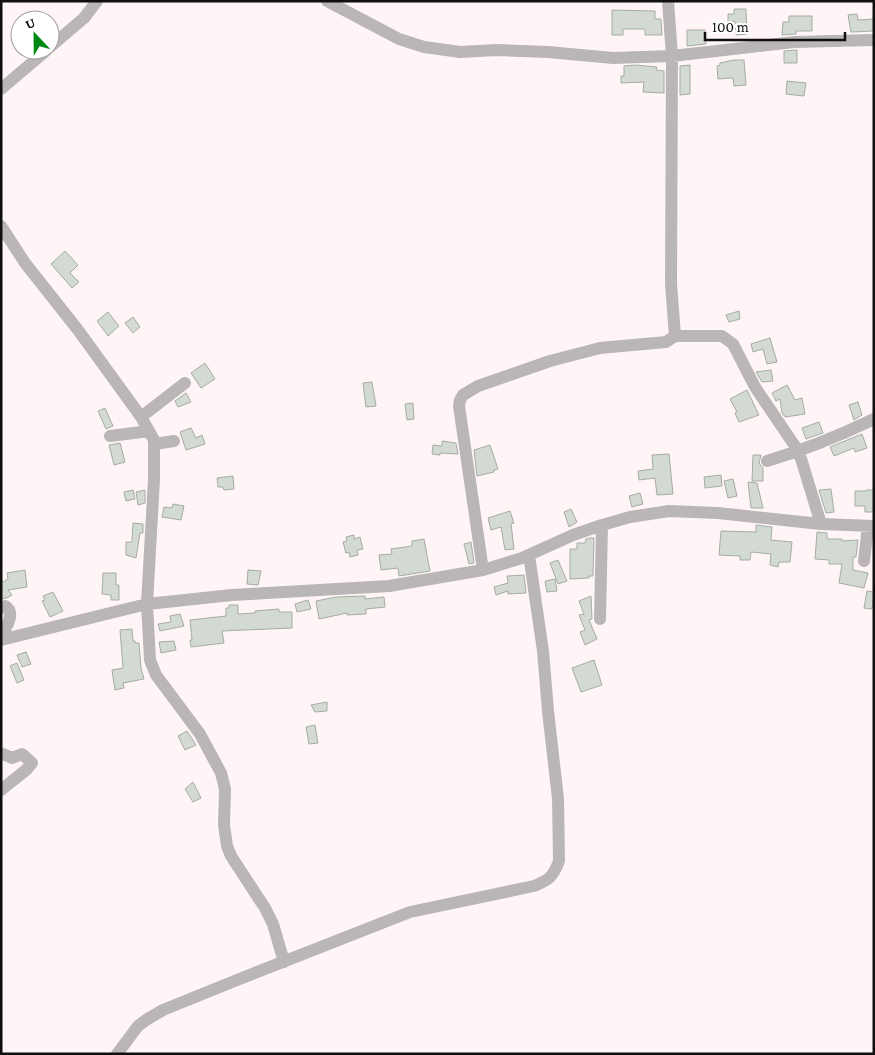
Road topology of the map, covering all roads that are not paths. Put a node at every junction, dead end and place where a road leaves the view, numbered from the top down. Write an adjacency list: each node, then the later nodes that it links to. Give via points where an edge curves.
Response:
1 (97, 1): 4 (street)
2 (327, 1): 6 (street, via 398,39 424,47 613,58)
3 (668, 1): 6 (street)
4 (60, 39)
5 (874, 40): 6 (street, via 794,42)
6 (672, 56): 10 (street, via 670,284)
7 (35, 60): 8 (street)
8 (1, 89)
9 (1, 226): 12 (street, via 25,263)
10 (675, 336): 18 (street, via 722,336 730,340 755,387); 25 (street, via 666,342 600,348 550,361 492,380 461,398 459,406)
11 (185, 383): 12 (street)
12 (141, 417): 14 (street)
13 (874, 419): 18 (street)
14 (149, 431): 15 (street); 17 (street)
15 (110, 436)
16 (174, 441): 17 (street)
17 (154, 444): 26 (street)
18 (799, 452): 19 (street); 20 (street)
19 (767, 461)
20 (821, 524): 21 (street, via 718,513 669,512 630,517); 22 (street)
21 (602, 525): 23 (street); 28 (street)
22 (871, 526): 24 (street)
23 (529, 555): 25 (street); 32 (street, via 543,651 558,799 559,861 555,871 549,880 534,886 424,908)
24 (864, 561)
25 (483, 570): 26 (street, via 389,586 232,595)
26 (147, 604): 29 (street); 32 (street, via 148,652 152,668 200,734 221,773 225,789 227,846 273,924)
27 (1, 608): 29 (street, via 5,606 11,612)
28 (600, 619)
29 (1, 638)
30 (3, 754): 31 (street, via 12,758 22,754 32,763)
31 (1, 790)
32 (284, 962): 33 (street, via 163,1010 138,1026)
33 (117, 1054)

